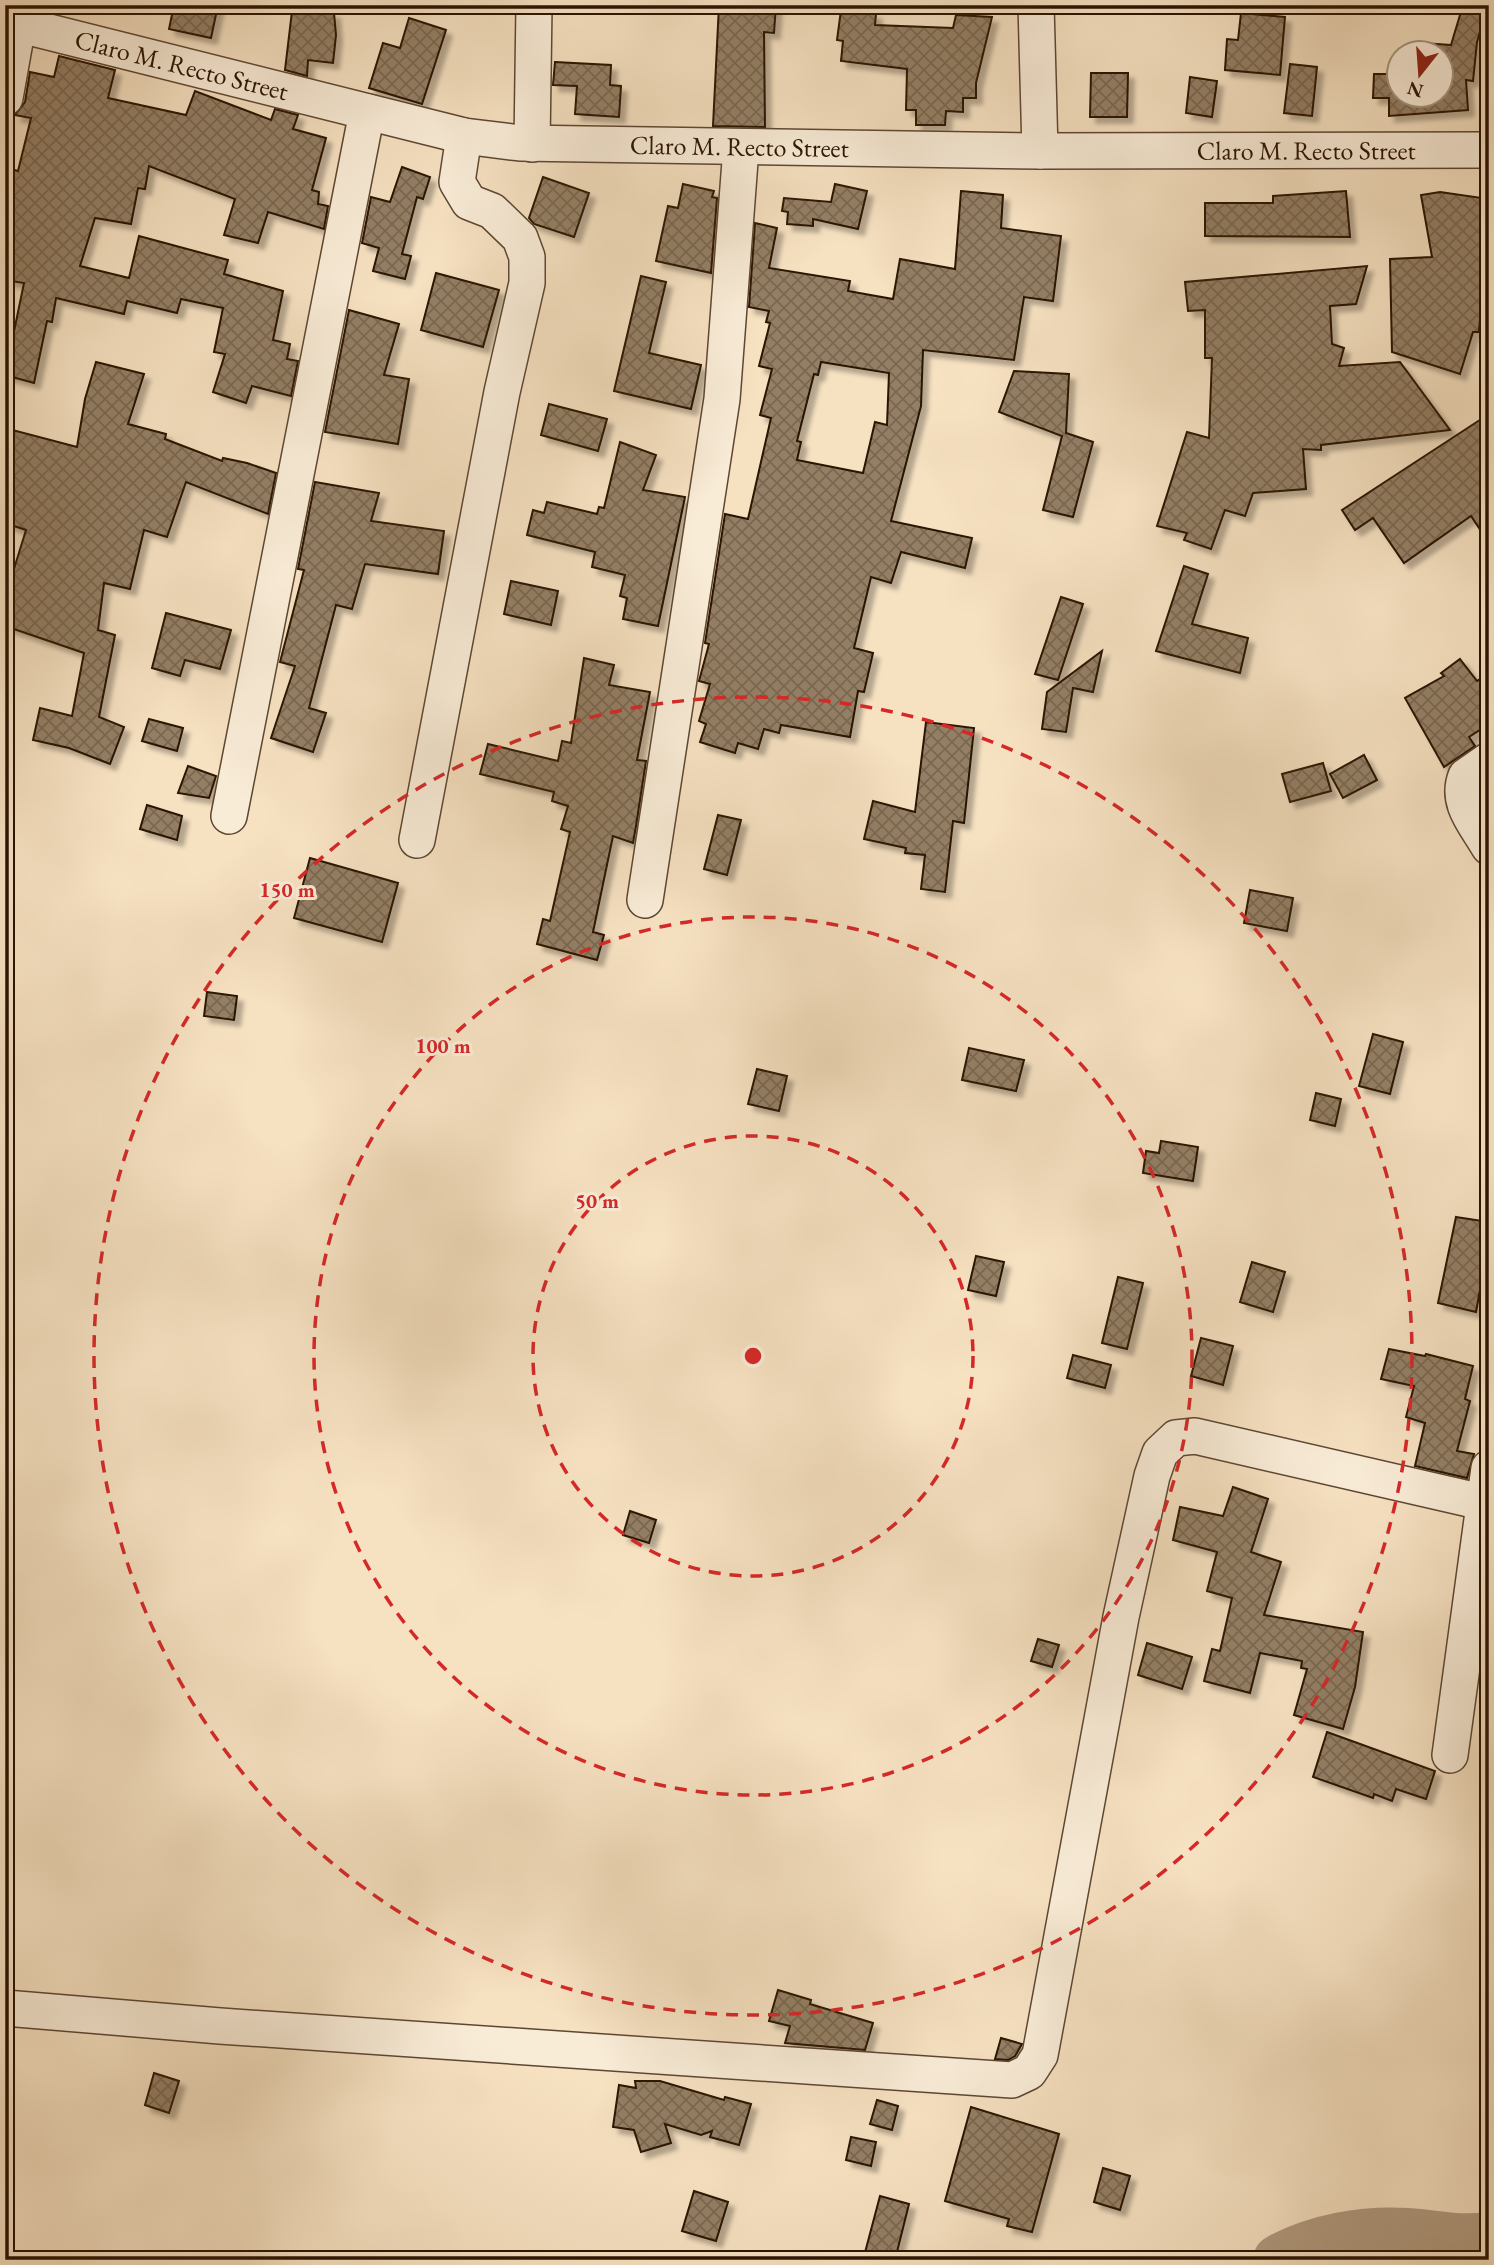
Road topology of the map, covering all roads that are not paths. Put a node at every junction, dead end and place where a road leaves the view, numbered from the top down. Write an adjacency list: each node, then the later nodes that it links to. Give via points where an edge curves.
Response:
1 (534, 5): 7 (street)
2 (1035, 5): 10 (street)
3 (12, 23): 4 (street); 5 (street, Claro M. Recto Street)
4 (5, 98)
5 (367, 112): 6 (street, Claro M. Recto Street); 12 (street)
6 (464, 136): 7 (street, Claro M. Recto Street); 13 (street, via 457,181 469,202 492,211 520,239 527,257 527,283)
7 (532, 144): 8 (street, Claro M. Recto Street)
8 (741, 148): 10 (street, Claro M. Recto Street); 15 (street, via 722,399)
9 (1489, 150): 10 (street, Claro M. Recto Street)
10 (1040, 151)
11 (1489, 760): 14 (street, via 1466,776 1462,794)
12 (229, 816)
13 (417, 840)
14 (1489, 847)
15 (645, 900)
16 (1489, 1468): 17 (street)
17 (1482, 1502): 18 (street); 19 (street, via 1195,1436 1176,1438 1160,1453 1121,1617 1040,2055 1029,2072 1012,2080)
18 (1450, 1755)
19 (5, 2008)

